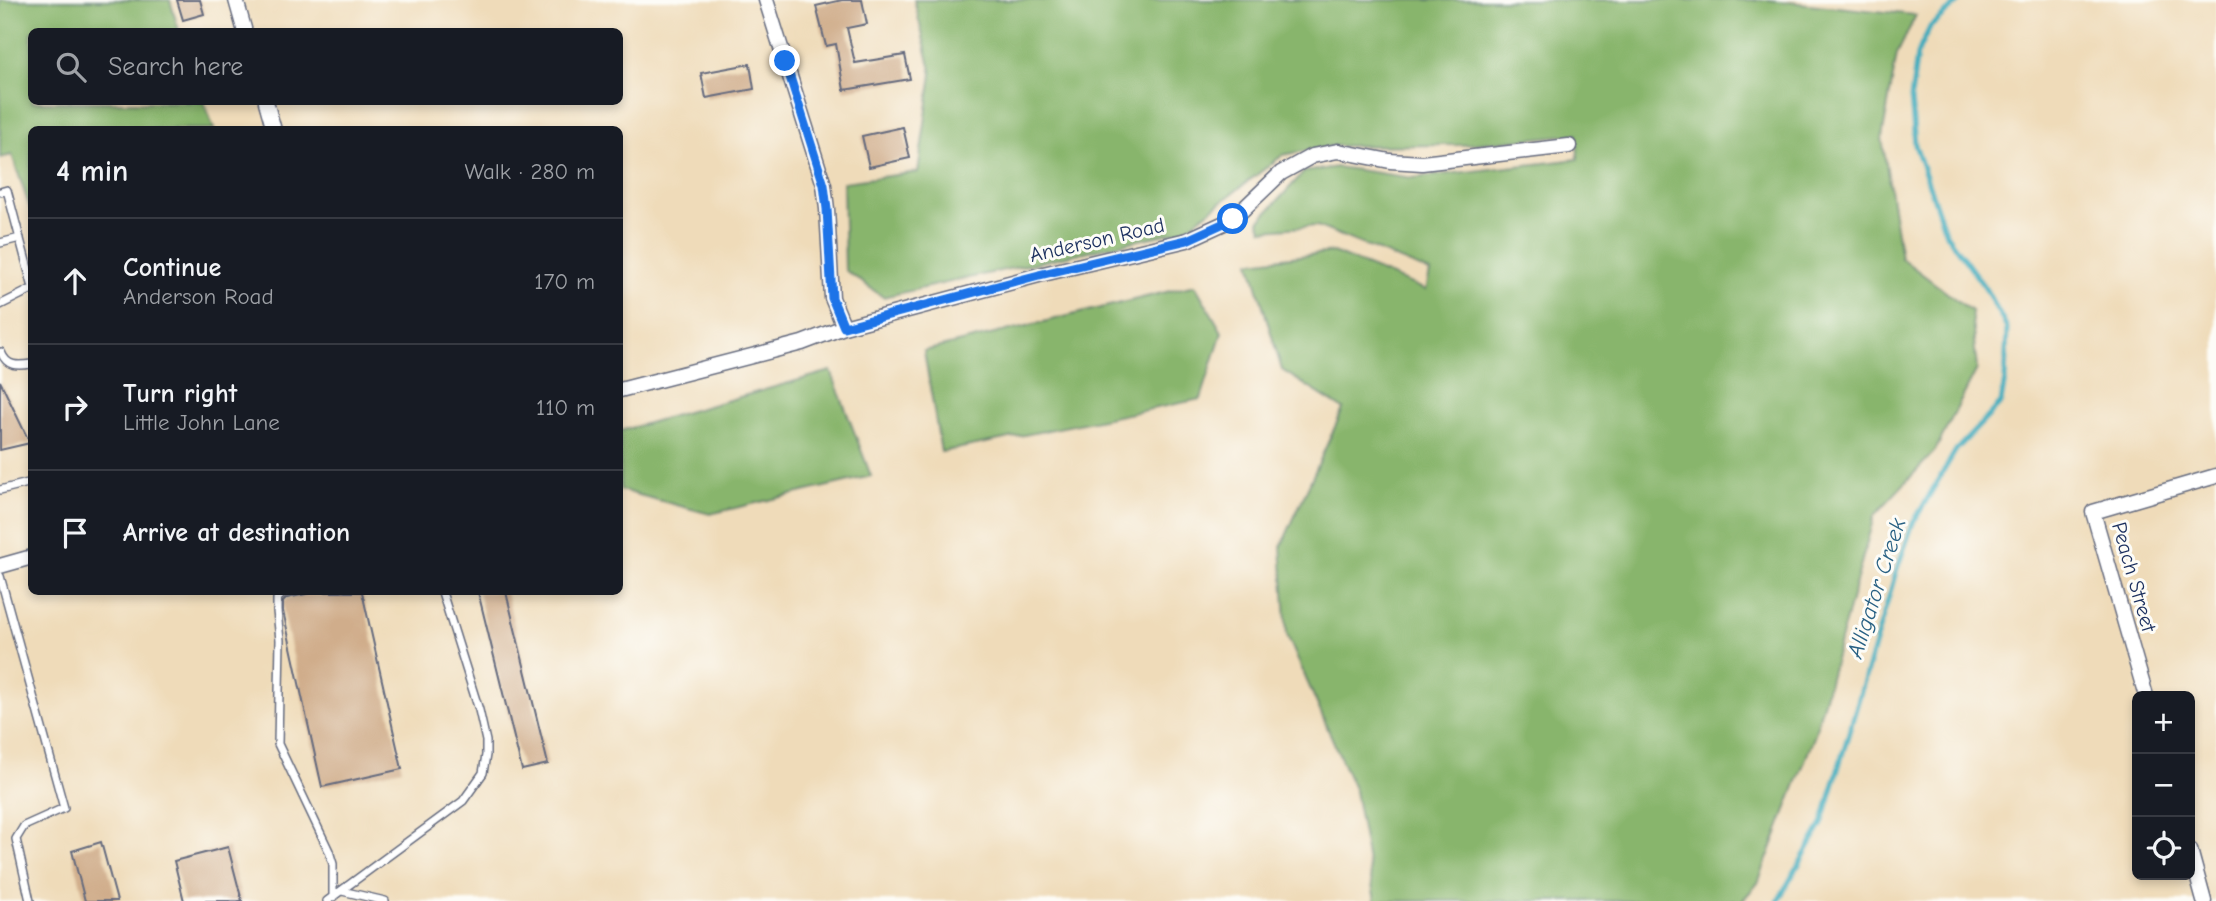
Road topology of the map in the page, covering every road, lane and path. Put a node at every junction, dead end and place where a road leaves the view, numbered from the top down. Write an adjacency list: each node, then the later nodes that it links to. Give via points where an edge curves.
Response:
1 (236, 0): 3 (street)
2 (765, 0): 13 (street, via 824,185 832,298)
3 (244, 28)
4 (267, 105): 5 (street)
5 (273, 126)
6 (1569, 146): 13 (street, Anderson Road, via 1422,163 1338,151 1312,156 1281,173 1233,219 1187,240)
7 (0, 192): 8 (lane, via 7,190)
8 (20, 238): 9 (lane); 10 (lane)
9 (0, 243)
10 (28, 271)
11 (28, 289): 12 (lane)
12 (0, 305)
13 (844, 327): 16 (street, Anderson Road, via 802,343)
14 (1, 352): 15 (lane, via 4,360 15,366)
15 (28, 364)
16 (623, 389)
17 (2216, 476): 25 (street, Peach Street, via 2093,512)
18 (28, 483): 19 (lane)
19 (0, 491)
20 (28, 558): 21 (street)
21 (0, 566)
22 (0, 576): 29 (lane, via 64,808 24,826 16,839)
23 (281, 595): 28 (lane, via 277,600 278,744 329,851 333,864)
24 (443, 595): 27 (lane, via 486,741 483,774 463,801)
25 (2145, 691)
26 (2195, 868): 31 (street)
27 (342, 891): 28 (lane); 30 (lane)
28 (330, 899)
29 (30, 901)
30 (385, 901)
31 (2204, 901)

